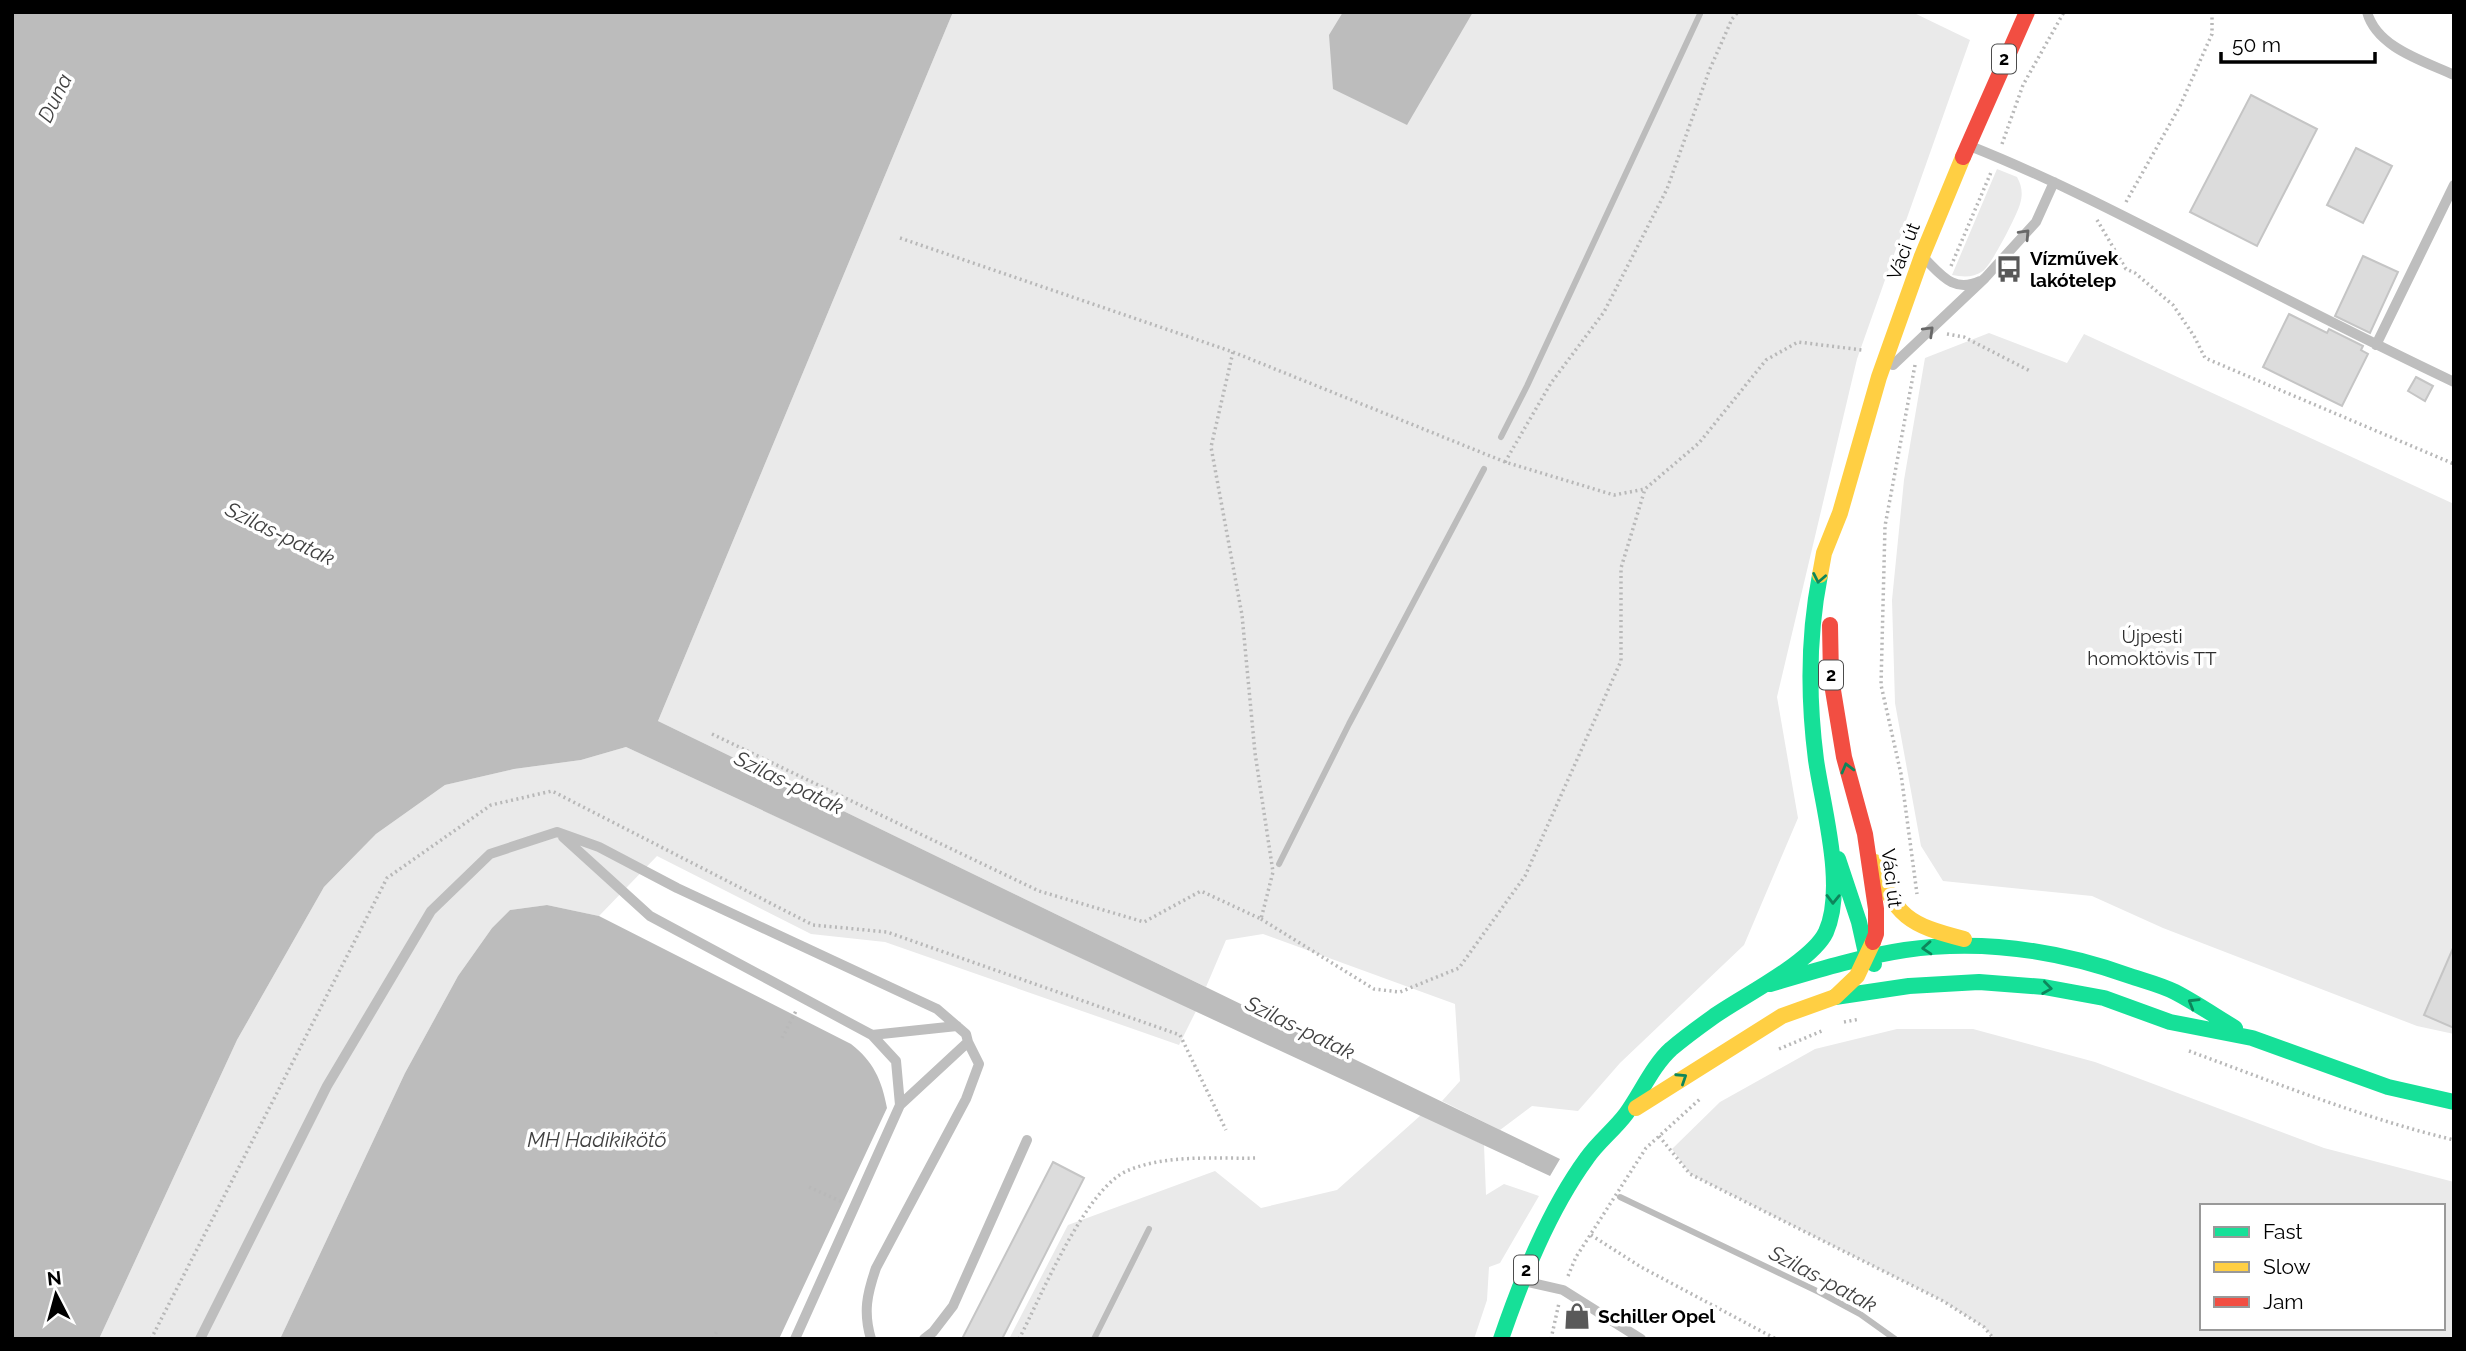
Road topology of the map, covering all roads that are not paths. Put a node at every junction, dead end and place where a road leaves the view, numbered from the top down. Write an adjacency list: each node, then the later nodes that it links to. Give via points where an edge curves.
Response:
1 (2027, 12): 4 (main road, Váci út / 2)
2 (2367, 12): 3 (lane, via 2391,45)
3 (2454, 75)
4 (1967, 145): 5 (lane); 7 (main road, Váci út / 2)
5 (2054, 181): 8 (lane, one-way to 5, via 2036,222); 9 (lane)
6 (2454, 186): 9 (lane)
7 (1922, 256): 8 (lane, via 1945,279 1969,286); 10 (main road, Váci út / 2)
8 (1984, 278): 10 (lane, one-way to 8)
9 (2376, 345): 11 (lane)
10 (1879, 377): 12 (main road, Váci út / 2)
11 (2454, 382)
12 (1840, 513): 13 (main road, Váci út / 2, one-way to 13, via 1824,553 1812,617 1815,746); 15 (main road, Váci út / 2, one-way to 12, via 1844,757 1831,678 1830,618)
13 (1828, 831): 17 (main road); 18 (main road, Váci út / 2, one-way to 18, via 1835,898 1825,935)
14 (557, 832): 21 (lane, via 599,847 937,1009); 22 (lane, via 650,916); 30 (lane, via 490,853 431,911 327,1086)
15 (1865, 834): 16 (main road, via 1883,885 1911,919 1920,926); 17 (main road, Váci út / 2, via 1876,909 1876,934)
16 (1982, 944): 17 (main road, one-way to 17); 23 (main road, one-way to 16, via 2179,994 2123,972 2066,955)
17 (1867, 958): 18 (main road); 19 (main road); 20 (main road, Váci út / 2)
18 (1764, 986): 27 (main road, Váci út / 2, via 1669,1051)
19 (1909, 986): 20 (main road); 23 (main road, one-way to 23, via 1979,982 2044,987 2105,998 2170,1022)
20 (1835, 997): 27 (main road, Váci út / 2, one-way to 20, via 1782,1016)
21 (957, 1026): 22 (lane); 24 (lane)
22 (872, 1035): 26 (lane, via 896,1061)
23 (2252, 1038): 25 (main road, via 2388,1087)
24 (968, 1042): 26 (lane); 32 (lane, via 979,1064 966,1099 876,1268 867,1294)
25 (2454, 1102)
26 (900, 1105): 31 (lane)
27 (1625, 1115): 29 (main road, Váci út / 2, via 1587,1158)
28 (1027, 1140): 33 (lane, via 953,1306)
29 (1521, 1281): 34 (main road, Váci út / 2); 35 (lane, via 1563,1290)
30 (200, 1339)
31 (795, 1339)
32 (871, 1339)
33 (924, 1339)
34 (1501, 1339)
35 (1642, 1339)

